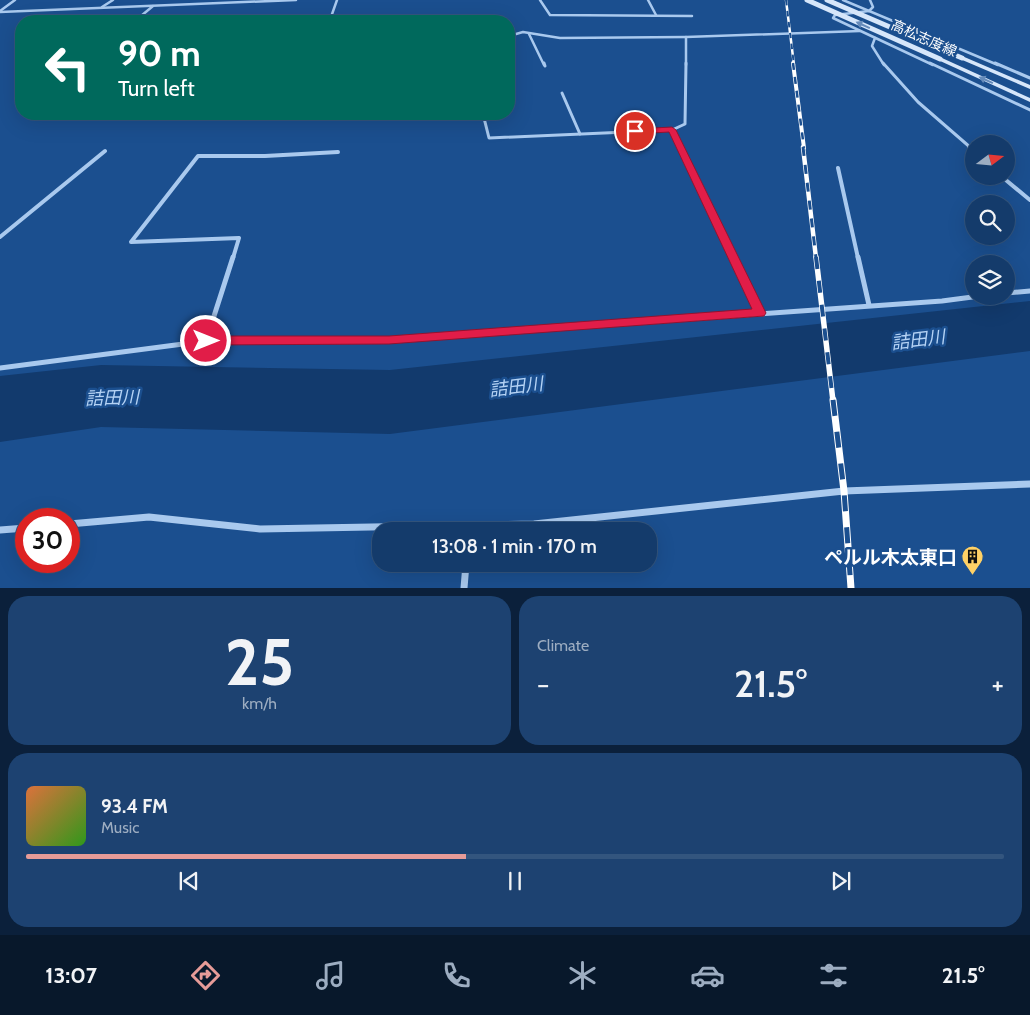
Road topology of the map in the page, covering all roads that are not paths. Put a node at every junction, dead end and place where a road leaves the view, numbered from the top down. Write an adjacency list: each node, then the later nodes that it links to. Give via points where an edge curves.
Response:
1 (15, 0): 13 (street)
2 (113, 0): 12 (street)
3 (296, 0): 11 (street)
4 (337, 0): 16 (street)
5 (540, 0): 17 (street, via 550,15)
6 (648, 0): 17 (street)
7 (807, 0): 28 (main road, 高松志度線, one-way to 7, bridge)
8 (827, 0): 26 (main road, 高松志度線, bridge)
9 (843, 0): 14 (street)
10 (870, 0): 14 (street, via 873,7)
11 (153, 5): 12 (street); 15 (street)
12 (101, 7): 13 (street)
13 (0, 11)
14 (869, 11): 19 (street, via 833,18); 25 (street)
15 (142, 15)
16 (333, 15)
17 (656, 15): 18 (street)
18 (692, 16)
19 (860, 31): 22 (street); 23 (street)
20 (515, 34): 21 (street)
21 (529, 34): 22 (street, via 560,38); 24 (street)
22 (686, 37): 31 (street, via 684,124)
23 (875, 38): 29 (street); 33 (street, via 872,46 878,58 914,97)
24 (545, 66)
25 (1030, 78)
26 (1030, 87)
27 (562, 94): 32 (street)
28 (1030, 100)
29 (1030, 110)
30 (484, 120): 32 (street, via 489,138)
31 (672, 130): 32 (street); 44 (street)
32 (580, 134)
33 (965, 143)
34 (105, 151): 39 (street)
35 (338, 152): 45 (street, via 198,156 130,242 238,238)
36 (838, 168): 43 (street)
37 (1012, 185): 38 (street)
38 (1030, 200)
39 (0, 237)
40 (1030, 291): 41 (street)
41 (1015, 292)
42 (965, 298): 43 (street)
43 (869, 304): 44 (street)
44 (760, 313): 45 (street, via 389,340)
45 (206, 341): 46 (street)
46 (0, 368)
47 (1030, 484): 48 (street, via 844,492)
48 (553, 522)
49 (80, 523): 50 (street, via 148,517 260,529)
50 (372, 528)
51 (15, 529): 52 (street)
52 (0, 530)
53 (465, 572): 54 (street)
54 (464, 588)

